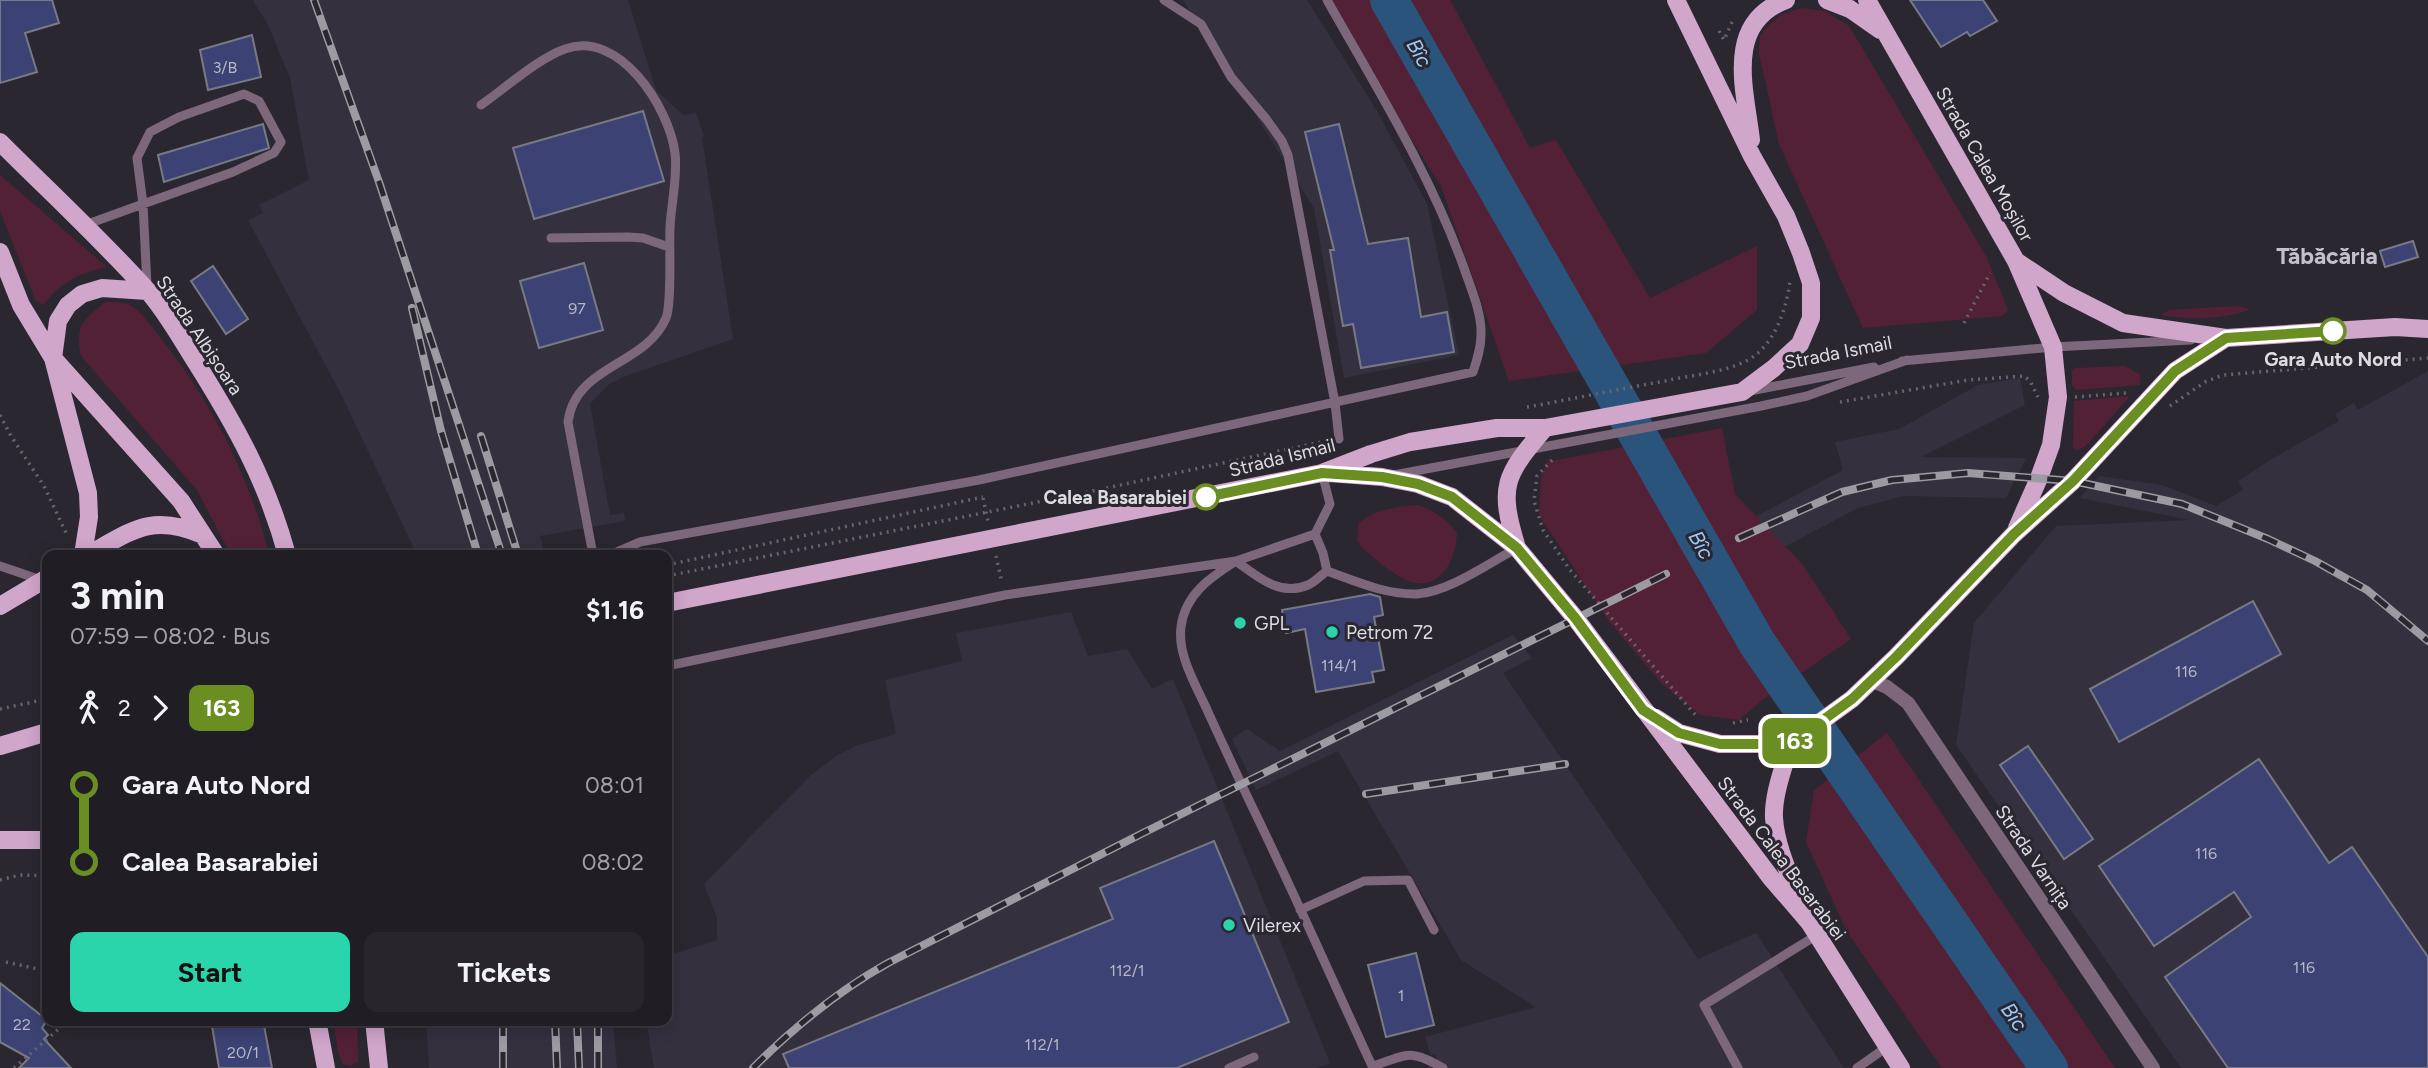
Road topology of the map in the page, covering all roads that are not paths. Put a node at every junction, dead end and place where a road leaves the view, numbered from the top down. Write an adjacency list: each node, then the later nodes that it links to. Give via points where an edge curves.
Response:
1 (1164, 0): 26 (lane, via 1200,24 1231,77 1288,155)
2 (1327, 0): 26 (lane, via 1450,230 1476,303 1481,334 1473,372)
3 (1676, 0): 10 (main road)
4 (1786, 0): 10 (main road, via 1756,18 1746,38 1741,63)
5 (1827, 0): 7 (main road, via 1850,9)
6 (1867, 0): 7 (main road, Strada Calea Moșilor)
7 (1886, 34): 16 (main road, Strada Calea Moșilor)
8 (481, 105): 14 (lane, via 566,48 593,45 615,55 656,101 672,136 676,156)
9 (0, 142): 12 (main road, Strada Albișoara)
10 (1752, 156): 25 (main road, via 1801,253 1811,283 1811,318 1800,344)
11 (143, 204): 11 (lane, via 136,159 150,132 244,94 259,101 281,142 274,153); 12 (lane); 17 (lane)
12 (83, 226): 17 (main road, Strada Albișoara)
13 (551, 237): 14 (lane, via 636,238)
14 (669, 247): 41 (lane, via 668,314 660,331 583,387 569,413)
15 (0, 252): 23 (main road, via 22,305)
16 (2016, 261): 21 (main road, Strada Calea Moșilor, via 2064,293 2123,323); 22 (main road)
17 (147, 291): 23 (main road, via 102,288 82,294 58,321); 40 (main road, Strada Albișoara, via 232,421 271,502)
18 (2428, 320): 19 (main road, Strada Ismail)
19 (2395, 327): 20 (main road, Strada Ismail); 21 (main road, Strada Ismail)
20 (2428, 329)
21 (2226, 338): 22 (lane, Strada Ismail); 34 (main road, via 2175,371 2073,481)
22 (2053, 347): 24 (lane, Strada Ismail); 34 (main road, via 2058,397 2051,445)
23 (53, 358): 35 (main road, via 181,500); 37 (main road, via 88,493)
24 (1907, 360): 25 (lane, Strada Ismail); 27 (lane, Strada Ismail, via 1807,396)
25 (1742, 392): 27 (main road, Strada Ismail)
26 (1335, 402): 29 (lane); 42 (lane, via 979,480 640,542)
27 (1711, 407): 28 (main road, Strada Ismail)
28 (1547, 437): 30 (main road, Strada Calea Basarabiei); 31 (main road, Strada Ismail, via 1497,428 1410,442)
29 (1339, 439)
30 (1526, 450): 32 (lane); 36 (main road, Strada Calea Basarabiei, via 1508,478 1505,495)
31 (1322, 473): 32 (main road, Strada Calea Basarabiei); 33 (lane, via 1330,504); 48 (main road, Strada Ismail)
32 (1382, 477): 36 (main road, Strada Calea Basarabiei, via 1452,497)
33 (1315, 534): 43 (lane); 45 (lane)
34 (2014, 534): 51 (main road)
35 (203, 535): 38 (main road, via 177,526 146,525); 39 (main road)
36 (1517, 548): 45 (lane, via 1447,586 1419,594 1389,592); 52 (main road, Strada Calea Basarabiei)
37 (86, 550)
38 (95, 550)
39 (213, 550)
40 (285, 550)
41 (592, 550)
42 (622, 550)
43 (1237, 561): 45 (lane, via 1267,584 1286,588 1308,585); 50 (lane, via 1004,595); 58 (lane, via 1197,590 1185,608 1182,648)
44 (0, 566): 46 (lane)
45 (1327, 571)
46 (42, 578)
47 (42, 581): 49 (main road)
48 (672, 602)
49 (0, 606)
50 (672, 665)
51 (1871, 680): 54 (main road); 73 (street, Strada Varnița, via 1908,703)
52 (1643, 710): 54 (main road, via 1679,733 1720,744); 59 (main road, Strada Calea Basarabiei)
53 (42, 733): 55 (main road)
54 (1794, 741): 59 (main road, via 1776,793 1774,818 1786,867)
55 (0, 746)
56 (1, 840): 57 (main road)
57 (42, 840)
58 (1300, 910): 60 (lane, via 1364,881 1408,880); 66 (lane)
59 (1813, 929): 63 (main road, Strada Calea Basarabiei); 70 (lane, via 1704,1004)
60 (1434, 930)
61 (318, 1026): 67 (main road)
62 (374, 1026): 65 (main road)
63 (1887, 1047): 71 (lane); 72 (main road, Strada Calea Basarabiei)
64 (1254, 1057): 68 (lane)
65 (377, 1065)
66 (1373, 1067): 69 (lane, via 1419,1054)
67 (326, 1068)
68 (1229, 1068)
69 (1443, 1068)
70 (1738, 1068)
71 (1857, 1068)
72 (1901, 1068)
73 (2153, 1068)

